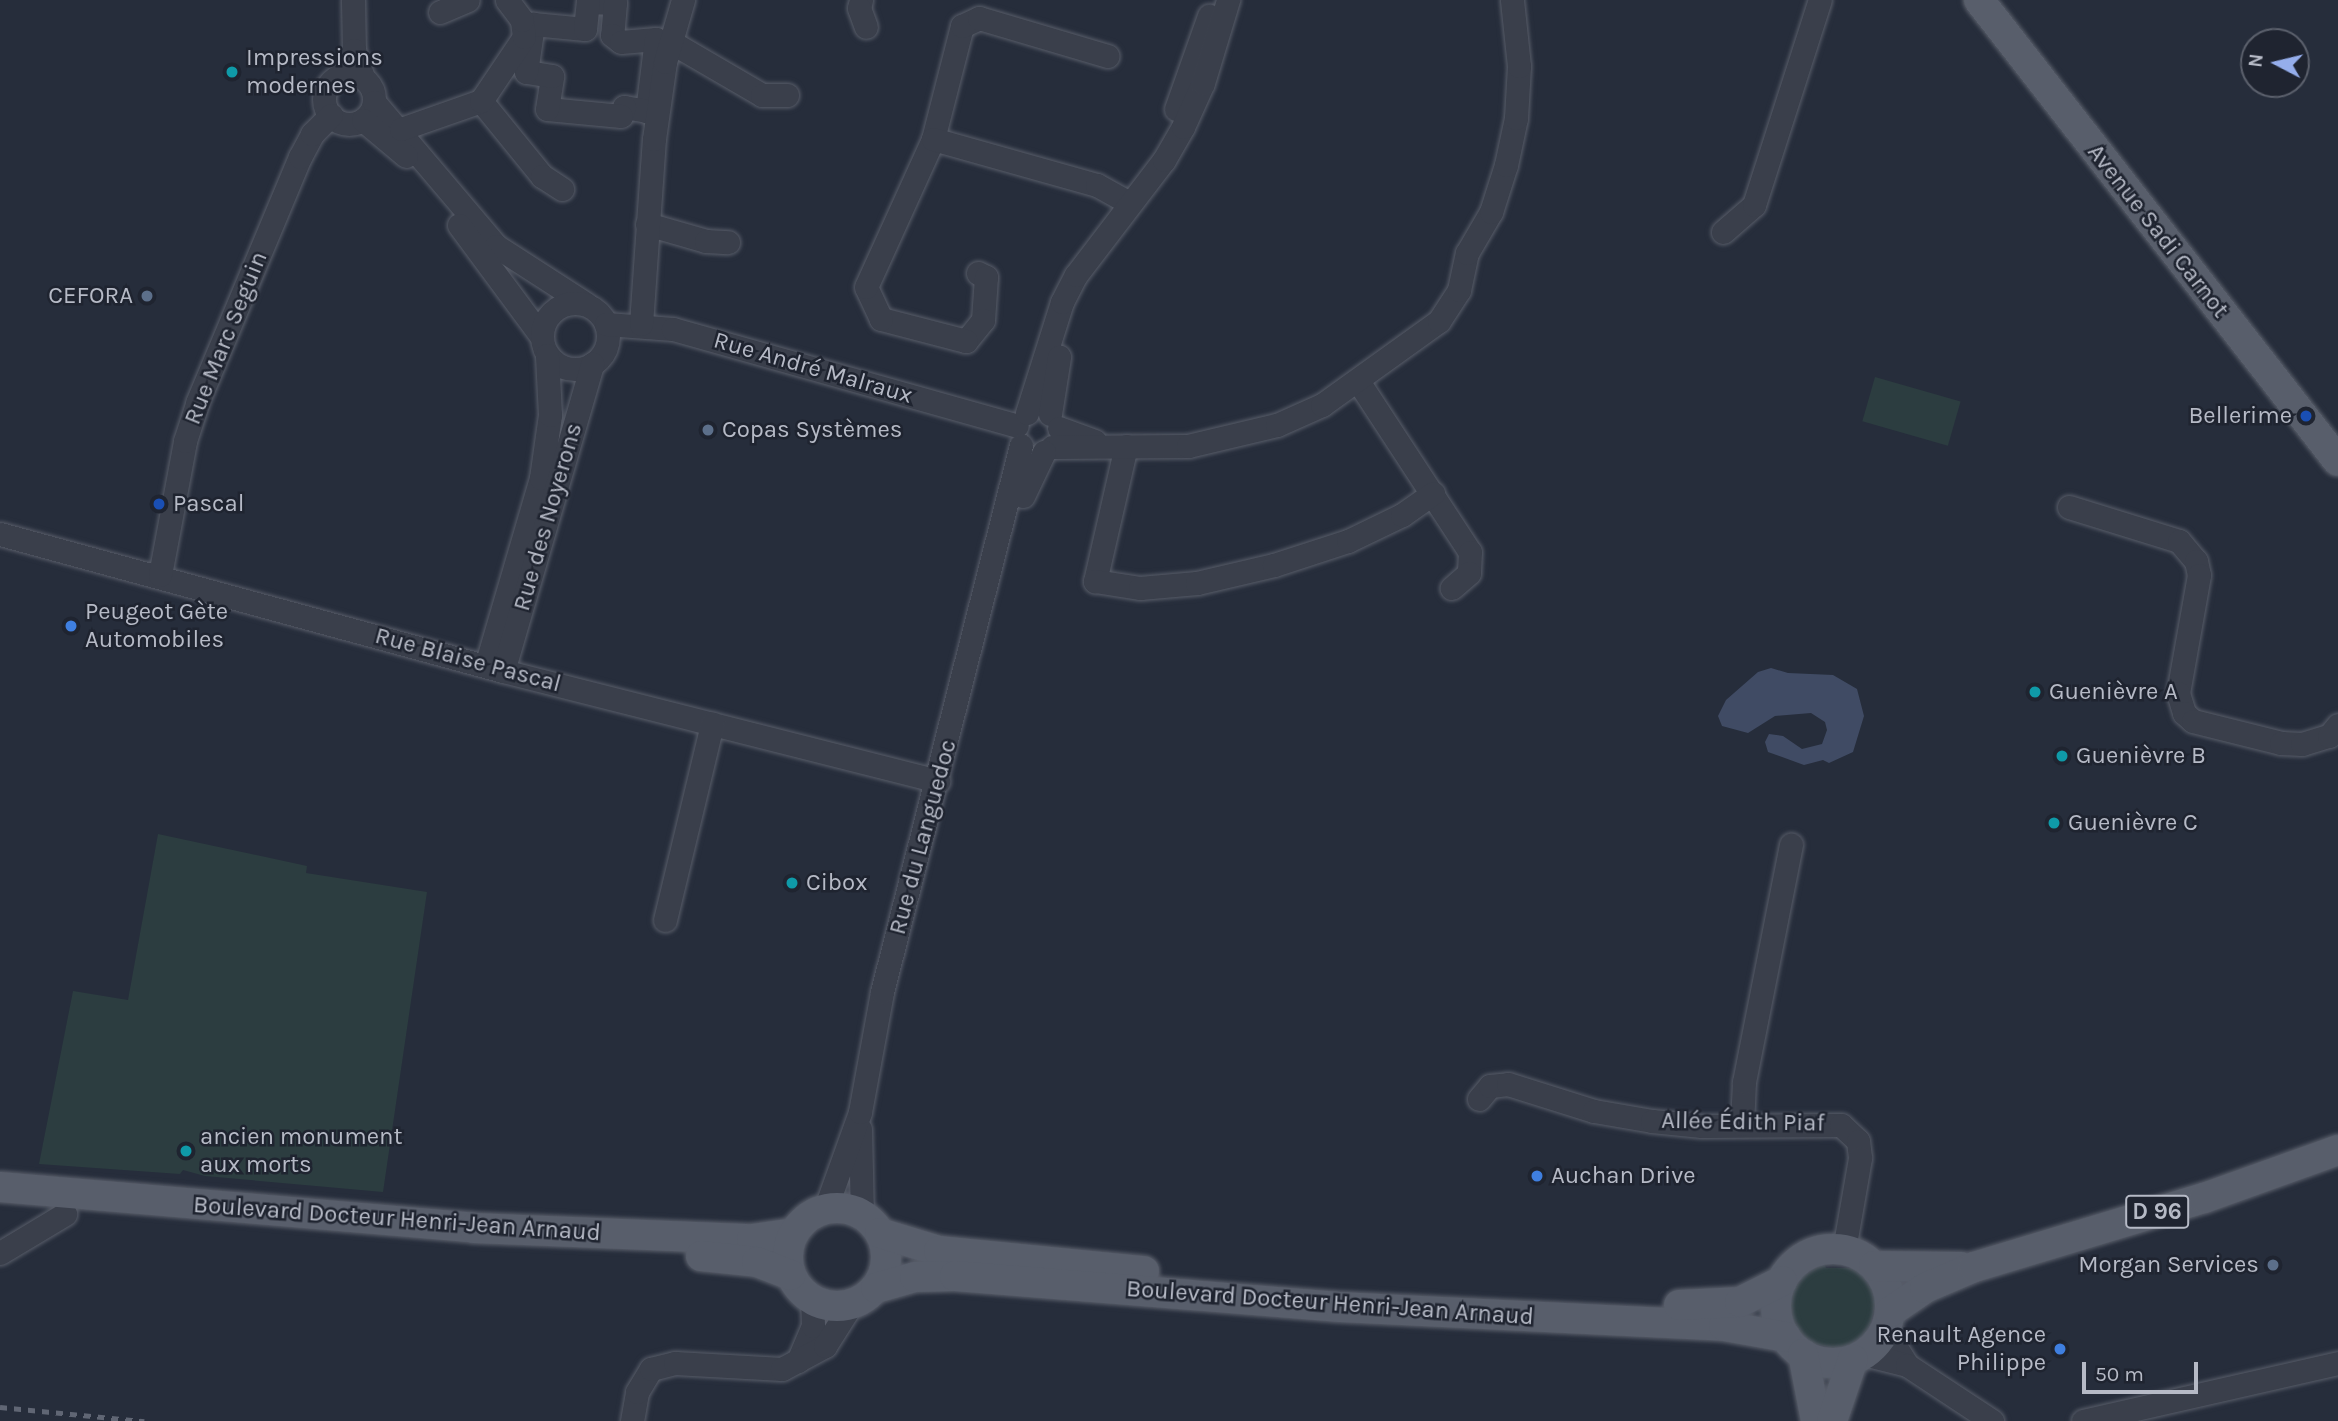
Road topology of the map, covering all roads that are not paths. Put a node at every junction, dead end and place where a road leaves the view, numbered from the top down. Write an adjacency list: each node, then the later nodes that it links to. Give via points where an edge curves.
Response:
1 (341, 0): 16 (street)
2 (353, 0): 17 (street, via 354,50)
3 (468, 0): 12 (street)
4 (507, 0): 19 (street, via 522,20 524,37)
5 (683, 0): 14 (street)
6 (862, 0): 13 (street, via 859,8)
7 (1215, 0): 26 (street, Rue du Languedoc, via 1180,101)
8 (1228, 0): 26 (street, Rue du Languedoc, via 1194,107 1164,160)
9 (1512, 0): 37 (street, via 1519,66 1516,118 1490,212 1467,253 1459,290 1439,321)
10 (1820, 0): 28 (street, via 1754,205)
11 (1979, 0): 41 (main road, Avenue Sadi Carnot)
12 (440, 12)
13 (866, 27)
14 (671, 42): 18 (street, via 762,95); 27 (street, via 654,139)
15 (1107, 56): 24 (street, via 979,18 962,26)
16 (338, 77): 17 (street); 21 (street, via 326,90)
17 (363, 78): 20 (street)
18 (787, 95)
19 (481, 102): 23 (street); 25 (street, via 542,176)
20 (369, 111): 21 (street, via 350,124); 23 (street); 35 (street)
21 (331, 115): 46 (street, Rue Marc Seguin, via 312,134 300,157 197,403 185,441)
22 (621, 116): 22 (street, via 547,109 552,76 526,72 533,24 584,29 588,2 615,3 612,35 621,42 656,39 647,111 624,107)
23 (401, 129): 32 (street, via 496,246)
24 (933, 139): 26 (street, via 1097,185); 31 (street, via 866,287 881,319 966,341 983,320 986,277)
25 (562, 188)
26 (1128, 202): 30 (street, Rue du Languedoc)
27 (647, 224): 29 (street, via 706,241); 34 (street)
28 (1723, 232)
29 (728, 242)
30 (1096, 248): 38 (street, Rue du Languedoc, via 1062,302); 39 (street, Rue du Languedoc, via 1068,322)
31 (978, 273)
32 (586, 304): 33 (street); 35 (street, via 575,302 553,312)
33 (606, 324): 34 (street, Rue André Malraux); 36 (street, via 607,347)
34 (640, 324): 38 (street, Rue André Malraux, via 673,329)
35 (544, 345): 36 (street, via 572,368); 48 (street, Rue des Noyerons, via 550,415 541,478)
36 (592, 364): 48 (street, Rue des Noyerons)
37 (1358, 381): 40 (street, via 1322,405 1228,439 1188,446); 42 (street)
38 (1021, 428): 39 (street, via 1031,452); 39 (street, via 1038,410); 45 (street, Rue du Languedoc)
39 (1051, 435): 40 (street); 45 (street, Rue du Languedoc)
40 (1117, 446): 42 (street, via 1095,581 1140,588 1197,583 1274,565 1348,541 1402,515)
41 (2338, 461)
42 (1433, 493): 47 (street, via 1470,552 1469,573)
43 (2069, 507): 50 (street, via 2179,541 2196,561 2199,575 2178,693 2184,713 2193,721 2269,741 2302,744 2329,736)
44 (0, 534): 46 (street, Rue Blaise Pascal)
45 (994, 563): 51 (street, Rue du Languedoc)
46 (160, 575): 48 (street, Rue Blaise Pascal)
47 (1452, 587)
48 (495, 668): 49 (street, Rue Blaise Pascal)
49 (712, 724): 51 (street, Rue Blaise Pascal); 53 (street)
50 (2338, 725)
51 (938, 781): 55 (street, Rue du Languedoc, via 881,992)
52 (1791, 845): 56 (street, via 1744,1082)
53 (665, 919)
54 (1479, 1098): 56 (street, Allée Édith Piaf, via 1490,1086 1508,1084 1616,1116 1702,1126)
55 (859, 1112): 60 (street, Rue du Languedoc); 62 (street, Rue du Languedoc)
56 (1742, 1124): 64 (street, Allée Édith Piaf, via 1832,1123 1851,1131 1859,1149 1858,1182)
57 (2338, 1150): 67 (main road, D 96, via 2204,1198)
58 (0, 1186): 63 (main road, Boulevard Docteur Henri-Jean Arnaud, via 474,1228 752,1239)
59 (0, 1203): 61 (main road, Boulevard Docteur Henri-Jean Arnaud)
60 (825, 1210): 62 (main road); 63 (main road, via 812,1215)
61 (65, 1214): 65 (street); 68 (main road, Boulevard Docteur Henri-Jean Arnaud, via 399,1240 739,1259)
62 (871, 1224): 69 (main road, Boulevard Docteur Henri-Jean Arnaud, via 939,1251 1355,1289 1719,1305 1740,1301); 70 (main road, via 887,1261)
63 (794, 1233): 68 (main road)
64 (1844, 1250): 66 (main road); 69 (main road, via 1829,1249 1801,1259)
65 (0, 1253)
66 (1874, 1266): 67 (main road, D 96); 73 (main road, via 1887,1287)
67 (1973, 1267): 73 (main road, D 96, via 1925,1288)
68 (791, 1275): 71 (main road)
69 (1782, 1281): 74 (main road, via 1777,1315)
70 (876, 1288): 72 (main road); 74 (main road, Boulevard Docteur Henri-Jean Arnaud, via 905,1279 956,1276 1340,1307 1724,1326)
71 (812, 1300): 72 (main road, via 838,1307); 76 (street, via 813,1326)
72 (851, 1305): 76 (street, via 825,1346)
73 (1887, 1321): 75 (main road); 78 (street)
74 (1795, 1346): 75 (main road, via 1828,1363); 80 (main road)
75 (1858, 1357): 78 (street); 81 (main road)
76 (798, 1362): 79 (street, via 765,1371 662,1364 641,1380)
77 (2338, 1363): 83 (street)
78 (1907, 1365): 82 (street)
79 (632, 1421)
80 (1816, 1421)
81 (1832, 1421)
82 (1992, 1421)
83 (2083, 1421)

